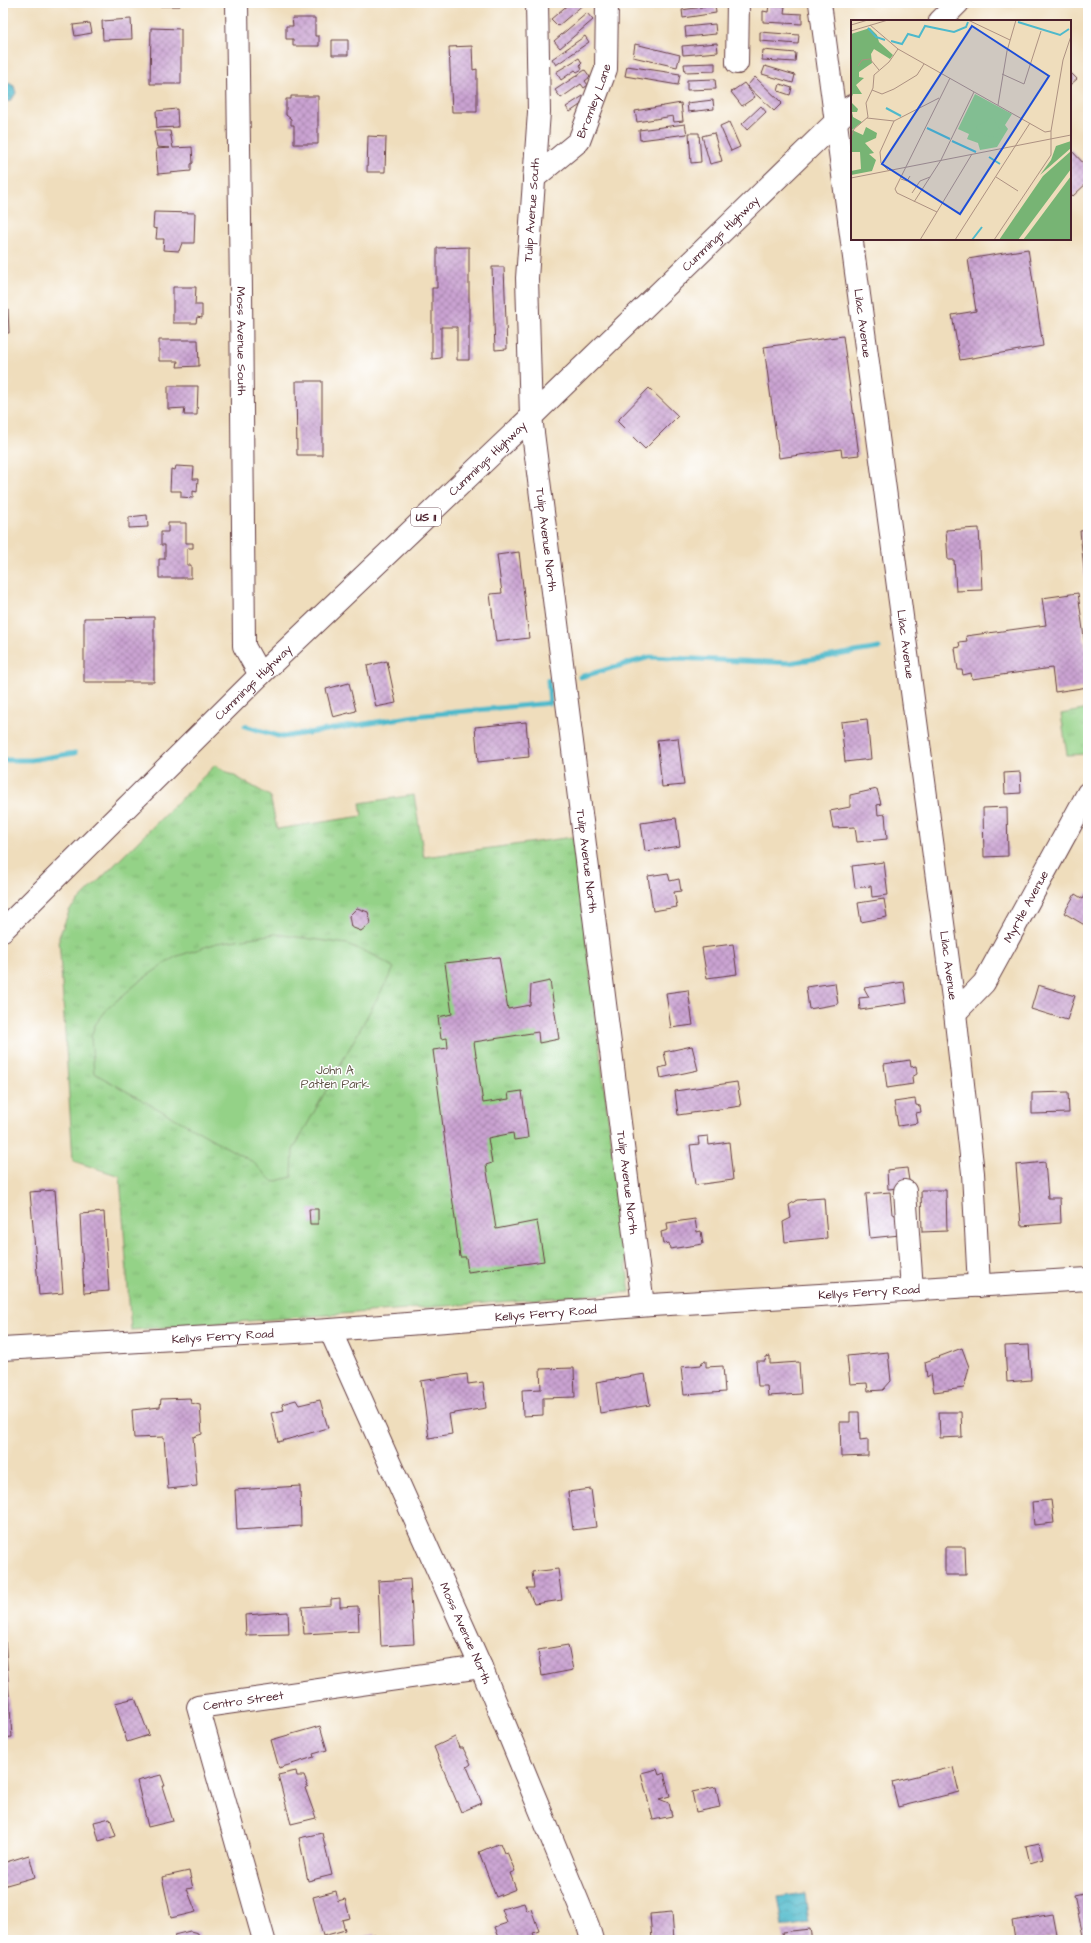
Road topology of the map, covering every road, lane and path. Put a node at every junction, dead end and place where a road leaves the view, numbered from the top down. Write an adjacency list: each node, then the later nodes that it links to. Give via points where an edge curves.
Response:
1 (237, 3): 15 (street, Moss Avenue South, via 244,646)
2 (537, 3): 11 (street, Tulip Avenue South, via 539,112)
3 (607, 3): 11 (street, Bromley Lane, via 606,69 579,141)
4 (738, 3): 8 (street)
5 (820, 3): 10 (street, Lilac Avenue)
6 (958, 3): 7 (street)
7 (941, 20)
8 (737, 63)
9 (851, 107): 10 (street, Cummings Highway / US 11)
10 (836, 122): 12 (street, Lilac Avenue); 14 (street, Cummings Highway / US 11)
11 (534, 178): 14 (street, Tulip Avenue South, via 526,278)
12 (851, 234)
13 (852, 240): 18 (street, Lilac Avenue)
14 (531, 417): 15 (street, Cummings Highway / US 11); 23 (street, Tulip Avenue North)
15 (260, 675): 17 (street, Cummings Highway / US 11)
16 (1088, 793): 18 (street, Myrtle Avenue, via 984,983)
17 (3, 930)
18 (955, 1013): 21 (street, Lilac Avenue, via 973,1173)
19 (905, 1191): 22 (street)
20 (1088, 1279): 21 (street, Kellys Ferry Road)
21 (979, 1286): 22 (street, Kellys Ferry Road)
22 (912, 1289): 23 (street, Kellys Ferry Road)
23 (643, 1305): 24 (street, Kellys Ferry Road)
24 (330, 1330): 25 (street, Kellys Ferry Road); 26 (street, Moss Avenue North)
25 (3, 1349)
26 (481, 1667): 27 (street, Centro Street, via 198,1707); 28 (street, Moss Avenue North)
27 (264, 1940)
28 (592, 1940)

